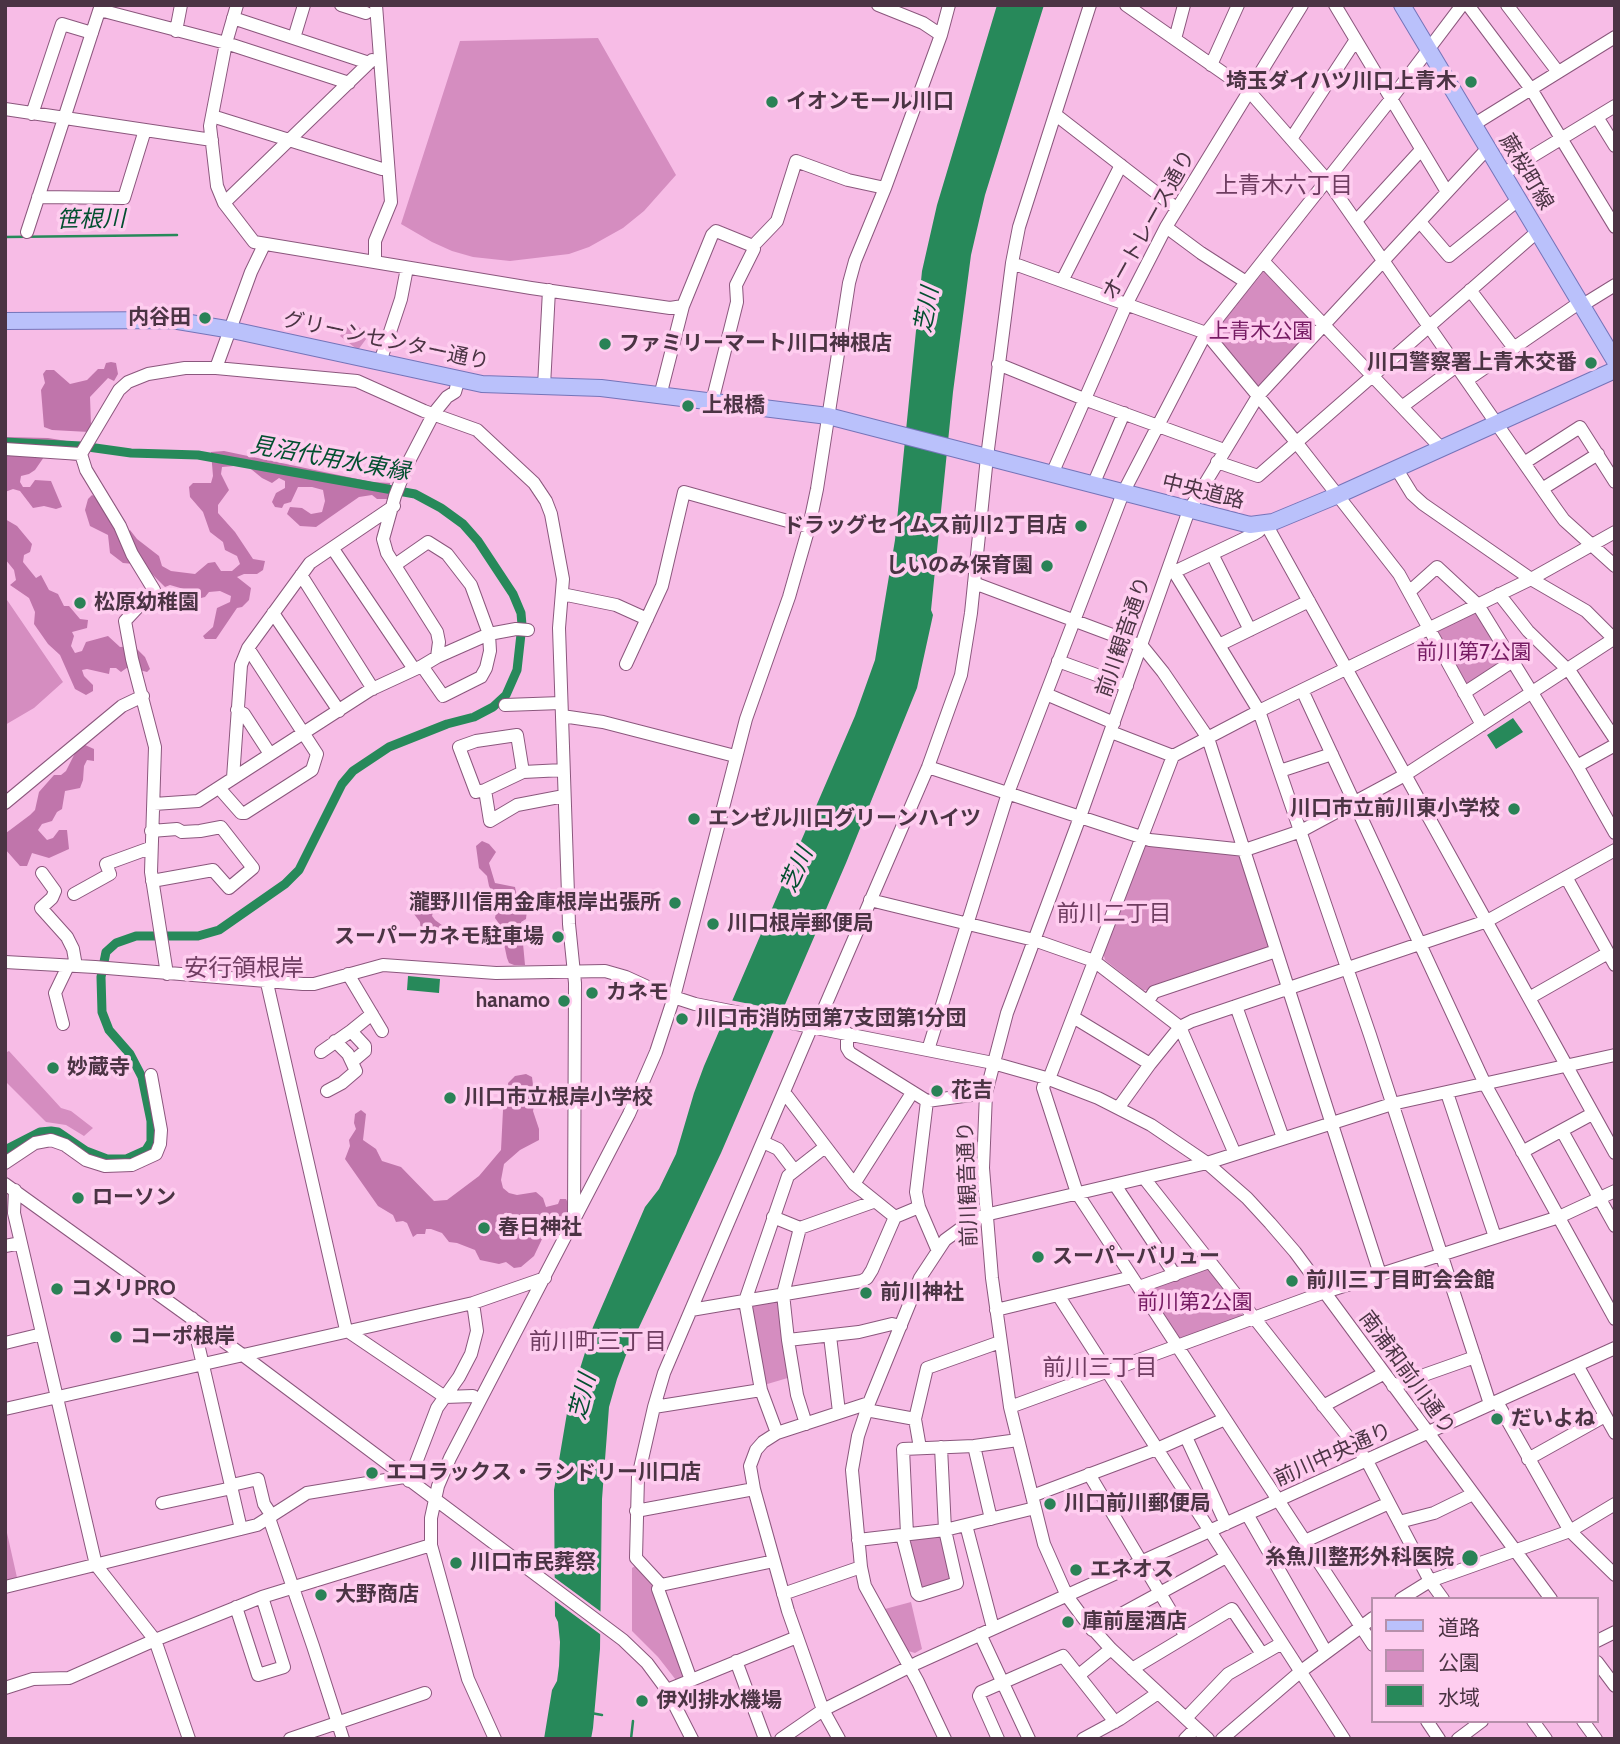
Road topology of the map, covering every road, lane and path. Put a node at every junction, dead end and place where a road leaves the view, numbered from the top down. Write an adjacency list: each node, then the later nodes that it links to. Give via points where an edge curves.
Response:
1 (181, 5): 19 (street)
2 (304, 5): 23 (street)
3 (341, 5): 17 (street)
4 (878, 5): 21 (street)
5 (949, 5): 21 (street)
6 (1090, 5): 37 (street)
7 (1126, 5): 24 (street)
8 (1184, 5): 24 (street)
9 (1238, 5): 28 (street)
10 (1302, 5): 32 (street, オートレース通り)
11 (1335, 5): 25 (street)
12 (1402, 5): 27 (main road, 蕨桜町線)
13 (1462, 5): 27 (street)
14 (1468, 5): 31 (street)
15 (1507, 5): 29 (street)
16 (100, 8): 19 (street); 20 (street)
17 (371, 9): 70 (street, via 391,202 375,241)
18 (235, 11): 23 (street); 26 (street)
19 (176, 31): 26 (street)
20 (92, 33): 36 (street, via 62,24); 40 (street)
21 (941, 35): 54 (street)
22 (1615, 37): 29 (street)
23 (294, 38): 30 (street, via 370,62)
24 (1175, 38): 28 (street)
25 (1355, 41): 33 (street); 44 (street)
26 (226, 43): 30 (street); 38 (street)
27 (1429, 50): 33 (street); 41 (main road, 蕨桜町線)
28 (1211, 65): 32 (street)
29 (1558, 72): 31 (street)
30 (349, 83): 46 (street)
31 (1531, 89): 41 (street); 43 (street)
32 (1248, 91): 44 (street); 59 (street, オートレース通り)
33 (1391, 99): 49 (street); 53 (street)
34 (1615, 106): 39 (street)
35 (5, 109): 36 (street)
36 (32, 114): 40 (street)
37 (1056, 115): 50 (street); 71 (street, via 1019,227)
38 (212, 116): 45 (street); 46 (street)
39 (1597, 117): 43 (street); 47 (street)
40 (65, 118): 42 (street); 56 (street)
41 (1473, 125): 48 (main road, 蕨桜町線)
42 (145, 130): 45 (street); 56 (street, via 124,198)
43 (1561, 138): 52 (street); 63 (street)
44 (1291, 139): 53 (street)
45 (212, 140): 58 (street, via 217,186)
46 (289, 140): 51 (street); 58 (street)
47 (1615, 146)
48 (1488, 149): 52 (main road, 蕨桜町線); 55 (street, 前川観音通り)
49 (1421, 150): 55 (street); 60 (street)
50 (1121, 165): 59 (street); 73 (street)
51 (382, 169)
52 (1503, 174): 57 (main road, 蕨桜町線)
53 (1327, 180): 60 (street); 68 (street)
54 (885, 188): 67 (street, via 796,161 777,221); 104 (street, via 849,283)
55 (1447, 192): 61 (street, 前川観音通り)
56 (38, 197): 64 (street)
57 (1518, 200): 61 (street, via 1449,256); 65 (main road, 蕨桜町線)
58 (224, 203): 66 (street, via 249,237)
59 (1176, 208): 62 (street, オートレース通り)
60 (1356, 220): 69 (street)
61 (1420, 222): 69 (street, 前川観音通り)
62 (1166, 227): 74 (street); 78 (street, オートレース通り)
63 (1615, 227)
64 (27, 232)
65 (1537, 232): 77 (street); 79 (main road, 蕨桜町線)
66 (264, 245): 70 (street); 84 (street)
67 (753, 246): 80 (street, via 716,231); 100 (street, via 736,285 737,302)
68 (1264, 261): 74 (street); 82 (street)
69 (1385, 261): 82 (street, 前川観音通り); 83 (street)
70 (375, 262): 72 (street)
71 (1012, 263): 73 (street); 89 (street)
72 (407, 268): 76 (street); 88 (street)
73 (1062, 281): 78 (street)
74 (1246, 282): 85 (street)
75 (1615, 285): 79 (street)
76 (549, 290): 80 (street, via 670,308); 96 (street)
77 (1470, 290): 83 (street); 86 (street)
78 (1127, 303): 85 (street); 99 (street, オートレース通り)
79 (1580, 305): 86 (street); 87 (main road, 蕨桜町線)
80 (683, 306): 97 (street)
81 (5, 321): 84 (main road, グリーンセンター通り, via 158,319)
82 (1325, 325): 93 (street); 98 (street, 前川観音通り)
83 (1429, 325): 90 (street); 93 (street)
84 (232, 330): 88 (main road, グリーンセンター通り); 91 (street)
85 (1206, 333): 98 (street); 106 (street)
86 (1514, 348): 95 (street)
87 (1615, 360)
88 (380, 362): 94 (main road, グリーンセンター通り)
89 (998, 364): 99 (street); 112 (street)
90 (1458, 365): 95 (street); 101 (street)
91 (216, 368): 102 (street, via 357,381); 110 (street, via 185,368 128,382)
92 (1615, 370): 105 (main road, 中央道路)
93 (1373, 375): 101 (street); 107 (street)
94 (458, 378): 96 (main road, グリーンセンター通り, via 494,385); 102 (street, via 454,392)
95 (1467, 380): 105 (street)
96 (544, 386): 97 (main road, グリーンセンター通り)
97 (660, 396): 100 (main road, グリーンセンター通り)
98 (1258, 396): 107 (street); 113 (street, 前川観音通り)
99 (1084, 399): 103 (street); 116 (street, オートレース通り)
100 (712, 402): 104 (main road, グリーンセンター通り)
101 (1403, 406): 108 (street)
102 (434, 413): 122 (street, via 407,465); 137 (street, via 477,430 547,501)
103 (1124, 413): 106 (street); 118 (street)
104 (835, 417): 112 (main road, 中央道路); 125 (street)
105 (1496, 423): 108 (main road, 中央道路); 114 (street)
106 (1158, 425): 113 (street); 120 (street)
107 (1296, 442): 113 (street, via 1258,476); 121 (street)
108 (1441, 448): 115 (main road, 中央道路)
109 (5, 449): 110 (street)
110 (84, 449): 165 (street, via 86,470 153,590 125,621)
111 (1598, 454): 114 (street, via 1580,427); 117 (street); 119 (street)
112 (981, 456): 116 (main road, 中央道路); 135 (street)
113 (1220, 456): 123 (street, 前川観音通り)
114 (1524, 463): 119 (street)
115 (1396, 468): 121 (main road, 中央道路); 134 (street, via 1423,504)
116 (1052, 474): 118 (main road, 中央道路)
117 (1613, 475)
118 (1093, 485): 120 (main road, 中央道路)
119 (1542, 489): 127 (street, via 1564,520)
120 (1123, 493): 123 (main road, 中央道路); 142 (street)
121 (1338, 495): 124 (main road, 中央道路); 136 (street)
122 (394, 506): 128 (street); 130 (street, via 383,539)
123 (1189, 510): 124 (main road, 中央道路, via 1242,524); 132 (street, 前川観音通り)
124 (1262, 524): 129 (street, via 1254,534); 139 (street)
125 (809, 527): 143 (street, via 684,492 663,586); 181 (street)
126 (1615, 532): 127 (street)
127 (1592, 545): 131 (street); 134 (street)
128 (333, 549): 133 (street, via 310,563); 156 (street)
129 (1212, 554): 132 (street); 146 (street)
130 (395, 565): 147 (street, via 429,542 447,554 471,585); 152 (street, via 437,632)
131 (1615, 566)
132 (1172, 568): 149 (street); 150 (street, 前川観音通り)
133 (301, 575): 141 (street); 160 (street)
134 (1531, 579): 138 (street); 148 (street, via 1586,611)
135 (974, 583): 142 (street); 183 (street, via 961,675)
136 (1409, 592): 140 (street, via 1437,567); 144 (street)
137 (562, 594): 143 (street, via 616,605); 166 (street)
138 (1499, 594): 140 (street); 158 (street)
139 (1309, 601): 146 (street); 157 (street)
140 (1478, 604): 144 (street); 154 (street)
141 (274, 613): 151 (street); 169 (street)
142 (1074, 618): 150 (street); 153 (street)
143 (647, 619): 155 (street)
144 (1428, 629): 157 (street); 162 (street)
145 (527, 630): 147 (street)
146 (1250, 630): 149 (street)
147 (489, 634): 152 (street); 156 (street, via 490,651 481,677 443,696)
148 (1614, 639): 158 (street)
149 (1219, 645): 170 (street)
150 (1142, 646): 159 (street, 前川観音通り); 175 (street)
151 (248, 648): 168 (street, via 241,665); 174 (street)
152 (437, 657): 156 (street)
153 (1058, 661): 159 (street); 164 (street)
154 (1513, 662): 162 (street); 163 (street)
155 (626, 664)
156 (418, 668): 160 (street)
157 (1347, 670): 161 (street); 187 (street)
158 (1567, 670): 163 (street); 176 (street)
159 (1128, 686): 173 (street, 前川観音通り)
160 (373, 688): 169 (street)
161 (1302, 690): 170 (street); 179 (street)
162 (1464, 693): 172 (street)
163 (1532, 693): 172 (street); 182 (street)
164 (1045, 694): 173 (street); 191 (street)
165 (143, 696): 194 (street, via 122,706); 195 (street, via 155,747)
166 (561, 703): 167 (street); 171 (street)
167 (505, 705)
168 (237, 710): 178 (street); 188 (street)
169 (339, 711): 174 (street)
170 (1259, 711): 175 (street); 185 (street)
171 (562, 716): 181 (street, via 614,724); 184 (street)
172 (1482, 725): 187 (street)
173 (1113, 728): 180 (street); 196 (street, 前川観音通り)
174 (303, 733): 178 (street); 189 (street, via 317,754 312,770 279,792 241,813)
175 (1208, 738): 180 (street); 202 (street)
176 (1615, 739)
177 (1615, 745): 182 (street)
178 (270, 754): 188 (street)
179 (1332, 754): 185 (street); 193 (street)
180 (1172, 756): 200 (street)
181 (735, 757): 224 (street)
182 (1577, 766): 199 (street)
183 (928, 767): 191 (street); 208 (street)
184 (563, 769): 186 (street); 192 (street)
185 (1280, 771): 198 (street)
186 (523, 772): 190 (street); 190 (street, via 517,736 458,747 475,792)
187 (1405, 775): 193 (street); 209 (street)
188 (233, 778): 189 (street)
189 (219, 788): 195 (street, via 198,801)
190 (485, 790): 192 (street, via 490,821 517,805)
191 (1009, 793): 196 (street); 210 (street)
192 (564, 796): 219 (street)
193 (1355, 802): 198 (street); 212 (street)
194 (5, 803)
195 (154, 804): 197 (street)
196 (1080, 817): 200 (street); 211 (street, 前川観音通り)
197 (151, 831): 201 (street); 206 (street, via 221,827 253,868 229,887 213,870)
198 (1301, 831): 202 (street); 218 (street)
199 (1615, 833)
200 (1142, 838): 202 (street); 215 (street)
201 (150, 848): 206 (street); 207 (street, via 106,864 110,874)
202 (1245, 849): 213 (street)
203 (1615, 850): 205 (street)
204 (42, 873): 217 (street, via 55,891 41,908 67,937 73,949)
205 (1566, 877): 209 (street); 214 (street)
206 (152, 881): 220 (street)
207 (74, 894)
208 (870, 900): 210 (street); 231 (street)
209 (1487, 921): 212 (street); 225 (street)
210 (967, 922): 211 (street); 237 (street)
211 (1034, 940): 215 (street); 241 (street, 前川観音通り)
212 (1421, 945): 218 (street); 246 (street)
213 (1276, 951): 223 (street); 226 (street, via 1154,992)
214 (1611, 959): 225 (street)
215 (1094, 961): 226 (street); 229 (street)
216 (5, 962): 217 (street, 南浦和前川通り)
217 (72, 966): 220 (street, 南浦和前川通り); 230 (street, via 55,993)
218 (1347, 970): 223 (street); 253 (street)
219 (575, 972): 221 (street, 南浦和前川通り, via 496,973 397,965); 224 (street, 南浦和前川通り, via 616,974); 281 (street)
220 (167, 974): 222 (street, 南浦和前川通り)
221 (348, 974): 222 (street, 南浦和前川通り, via 314,984); 228 (street)
222 (267, 983): 306 (street)
223 (1288, 989): 227 (street); 256 (street)
224 (674, 997): 231 (street, 南浦和前川通り); 281 (street, via 645,1081)
225 (1529, 998): 243 (street)
226 (1148, 1001): 232 (street)
227 (1236, 1006): 232 (street); 258 (street)
228 (372, 1014): 233 (street); 234 (street)
229 (1073, 1017): 242 (street); 245 (street)
230 (63, 1024)
231 (814, 1026): 235 (street, 南浦和前川通り); 251 (street)
232 (1180, 1027): 242 (street); 263 (street)
233 (351, 1031): 236 (street); 240 (street, via 365,1046)
234 (382, 1031)
235 (847, 1033): 237 (street, 南浦和前川通り); 248 (street, via 849,1053)
236 (335, 1041): 238 (street); 240 (street)
237 (928, 1050): 241 (street, 南浦和前川通り)
238 (321, 1052)
239 (1615, 1055): 243 (street)
240 (352, 1062): 247 (street, via 356,1071)
241 (993, 1063): 245 (street, 南浦和前川通り); 249 (street, 前川観音通り)
242 (1150, 1063): 254 (street)
243 (1566, 1066): 246 (street); 255 (street)
244 (150, 1075): 264 (street, via 161,1130 156,1154 132,1165 105,1166 51,1140 35,1143)
245 (1048, 1078): 254 (street, 南浦和前川通り); 272 (street, via 1043,1088)
246 (1485, 1084): 250 (street); 261 (street)
247 (327, 1091)
248 (912, 1093): 252 (street); 268 (street)
249 (986, 1093): 252 (street); 277 (street, 前川観音通り, via 982,1149)
250 (1447, 1093): 253 (street); 284 (street)
251 (783, 1094): 259 (street); 260 (street)
252 (927, 1101): 275 (street, via 916,1192)
253 (1392, 1104): 256 (street); 288 (street)
254 (1119, 1108): 265 (street, 南浦和前川通り)
255 (1592, 1114): 257 (street); 262 (street)
256 (1331, 1123): 258 (street); 290 (street)
257 (1562, 1131): 261 (street); 273 (street)
258 (1283, 1138): 263 (street)
259 (763, 1142): 266 (street, via 778,1149); 300 (street)
260 (825, 1147): 266 (street); 268 (street)
261 (1522, 1152): 280 (street)
262 (1615, 1153)
263 (1235, 1154): 265 (street)
264 (5, 1163)
265 (1207, 1163): 267 (street); 294 (street, 南浦和前川通り, via 1255,1206)
266 (794, 1170): 278 (street)
267 (1144, 1178): 269 (street); 289 (street)
268 (854, 1184): 274 (street)
269 (1115, 1185): 272 (street); 291 (street)
270 (10, 1187): 276 (street); 302 (street)
271 (1615, 1191): 273 (street)
272 (1077, 1194): 277 (street); 293 (street)
273 (1600, 1198): 280 (street); 282 (street)
274 (873, 1202): 279 (street); 283 (street)
275 (919, 1207): 279 (street); 287 (street)
276 (10, 1214): 285 (street)
277 (985, 1215): 287 (street, via 957,1231); 301 (street, 前川観音通り)
278 (773, 1217): 283 (street); 298 (street)
279 (895, 1217): 295 (street, via 867,1278)
280 (1559, 1217): 284 (street); 297 (street)
281 (574, 1221): 292 (street)
282 (1615, 1226)
283 (800, 1228): 295 (street)
284 (1495, 1237): 288 (street)
285 (21, 1243): 286 (street); 307 (street)
286 (5, 1246)
287 (937, 1250): 305 (street)
288 (1441, 1254): 290 (street); 315 (street)
289 (1209, 1262): 291 (street); 303 (street)
290 (1380, 1274): 294 (street)
291 (1175, 1275): 293 (street)
292 (545, 1278): 299 (street); 352 (street, via 450,1458)
293 (1135, 1282): 296 (street); 312 (street)
294 (1325, 1292): 303 (street); 319 (street, 南浦和前川通り)
295 (783, 1294): 298 (street); 309 (street)
296 (1058, 1295): 301 (street); 318 (street)
297 (1609, 1297): 304 (street)
298 (745, 1301): 300 (street); 321 (street)
299 (474, 1303): 306 (street); 323 (street, via 477,1331 471,1354)
300 (691, 1310): 328 (street)
301 (996, 1310): 310 (street, 前川観音通り)
302 (192, 1318): 314 (street); 316 (street)
303 (1253, 1318): 312 (street); 327 (street)
304 (1615, 1319)
305 (901, 1326): 308 (street); 326 (street)
306 (346, 1330): 314 (street); 323 (street)
307 (42, 1335): 311 (street); 324 (street)
308 (830, 1336): 309 (street); 331 (street)
309 (788, 1340): 335 (street)
310 (1000, 1342): 329 (street, 前川観音通り); 333 (street, via 927,1368)
311 (5, 1343)
312 (1177, 1346): 318 (street); 334 (street)
313 (1615, 1348): 317 (street, 前川中央通り)
314 (244, 1356): 316 (street); 348 (street)
315 (1475, 1357): 320 (street); 325 (street)
316 (202, 1365): 324 (street); 349 (street)
317 (1577, 1365): 325 (street, 前川中央通り); 332 (street)
318 (1106, 1372): 329 (street); 344 (street)
319 (1384, 1374): 320 (street, 南浦和前川通り); 327 (street)
320 (1392, 1386): 337 (street, 南浦和前川通り)
321 (761, 1390): 328 (street); 336 (street)
322 (473, 1396): 323 (street)
323 (445, 1397): 348 (street)
324 (57, 1398): 330 (street); 377 (street)
325 (1494, 1403): 337 (street, 前川中央通り); 345 (street)
326 (868, 1406): 331 (street); 333 (street); 370 (street, via 852,1470)
327 (1322, 1406): 346 (street)
328 (654, 1407): 358 (street, via 638,1477)
329 (1010, 1408): 340 (street, 前川観音通り)
330 (5, 1409)
331 (839, 1412): 335 (street)
332 (1605, 1416): 338 (street); 345 (street)
333 (915, 1419): 343 (street)
334 (1225, 1419): 339 (street); 353 (street)
335 (806, 1424): 336 (street)
336 (777, 1433): 350 (street, via 756,1450 750,1466)
337 (1428, 1433): 346 (street, 前川中央通り); 351 (street, 南浦和前川通り)
338 (1615, 1433)
339 (1186, 1437): 344 (street); 363 (street)
340 (1018, 1440): 341 (street); 354 (street, 前川観音通り)
341 (974, 1446): 342 (street); 361 (street)
342 (941, 1447): 343 (street); 366 (street)
343 (920, 1448): 369 (street, via 903,1449)
344 (1157, 1449): 347 (street); 367 (street)
345 (1528, 1459): 368 (street)
346 (1367, 1461): 353 (street, 前川中央通り); 356 (street)
347 (1089, 1474): 354 (street); 376 (street)
348 (407, 1479): 352 (street); 360 (street, via 307,1493)
349 (232, 1486): 355 (street); 360 (street, via 258,1479); 365 (street)
350 (754, 1489): 358 (street); 375 (street)
351 (1473, 1494): 362 (street, via 1434,1513); 373 (street, 南浦和前川通り)
352 (434, 1500): 372 (street); 419 (street, via 617,1635)
353 (1278, 1500): 359 (street, 前川中央通り); 371 (street)
354 (1033, 1502): 361 (street); 386 (street, 前川観音通り)
355 (162, 1503)
356 (1389, 1503): 362 (street); 371 (street)
357 (1615, 1504): 368 (street)
358 (636, 1511): 381 (street, via 636,1558)
359 (1247, 1514): 363 (street, 前川中央通り); 407 (street)
360 (271, 1517): 365 (street); 383 (street)
361 (991, 1519): 364 (street)
362 (1399, 1522): 380 (street)
363 (1226, 1524): 367 (street, 前川中央通り)
364 (966, 1525): 366 (street); 396 (street)
365 (242, 1529): 377 (street)
366 (944, 1530): 369 (street); 369 (street, via 957,1583 919,1595)
367 (1209, 1531): 374 (street); 376 (street, 前川中央通り)
368 (1570, 1531): 373 (street); 379 (street)
369 (904, 1534): 370 (street)
370 (858, 1540): 378 (street)
371 (1305, 1541): 395 (street)
372 (431, 1545): 383 (street); 436 (street, via 469,1685)
373 (1516, 1551): 380 (street); 390 (street, 南浦和前川通り)
374 (1226, 1557): 384 (street); 391 (street)
375 (774, 1561): 381 (street); 385 (street)
376 (1142, 1561): 384 (street); 386 (street, 前川中央通り)
377 (96, 1565): 382 (street); 402 (street)
378 (861, 1567): 385 (street); 411 (street, via 865,1586)
379 (1615, 1575)
380 (1430, 1581): 388 (street); 389 (street)
381 (661, 1585): 415 (street, via 658,1588)
382 (5, 1587)
383 (292, 1587): 387 (street); 425 (street)
384 (1160, 1593): 397 (street); 400 (street)
385 (783, 1594): 401 (street)
386 (1066, 1596): 396 (street, 前川中央通り); 397 (street, 前川観音通り)
387 (262, 1597): 392 (street); 392 (street, via 284,1667 258,1675)
388 (1404, 1597)
389 (1442, 1597)
390 (1549, 1597)
391 (1257, 1605): 393 (street); 404 (street)
392 (236, 1607): 402 (street)
393 (1238, 1617): 400 (street, via 1232,1609); 408 (street)
394 (1372, 1619): 395 (street)
395 (1360, 1626): 405 (street); 407 (street)
396 (993, 1628): 399 (street, 前川中央通り)
397 (1093, 1630): 406 (street, 前川観音通り)
398 (1615, 1632): 403 (street)
399 (980, 1634): 411 (street, 前川中央通り); 416 (street)
400 (1185, 1635): 412 (street)
401 (797, 1637): 409 (street); 422 (street)
402 (155, 1640): 418 (street, via 69,1678 33,1679); 433 (street)
403 (1599, 1640)
404 (1282, 1643): 408 (street); 413 (street)
405 (1372, 1644)
406 (1111, 1649): 412 (street, 前川観音通り); 414 (street)
407 (1326, 1653): 413 (street)
408 (1262, 1654): 423 (street, via 1220,1681)
409 (736, 1661): 415 (street); 438 (street)
410 (1599, 1665): 417 (street)
411 (910, 1666): 422 (street, 前川中央通り); 432 (street)
412 (1132, 1669): 421 (street, 前川観音通り)
413 (1300, 1672): 446 (street); 447 (street)
414 (1079, 1675): 416 (street, via 1063,1656); 424 (street)
415 (691, 1680): 419 (street)
416 (1001, 1683): 441 (street, via 979,1696); 442 (street)
417 (1615, 1686)
418 (5, 1688)
419 (667, 1690): 437 (street)
420 (425, 1693): 425 (street)
421 (1158, 1693): 423 (street, 前川観音通り); 424 (street)
422 (823, 1710): 439 (street, 前川中央通り); 440 (street)
423 (1186, 1718): 430 (street, 前川観音通り)
424 (1115, 1722): 431 (street)
425 (337, 1723): 434 (street); 435 (street)
426 (1428, 1723): 448 (street)
427 (1479, 1723): 449 (street)
428 (1534, 1723): 450 (street)
429 (1584, 1723): 451 (street)
430 (1196, 1728): 444 (street); 445 (street, 前川観音通り)
431 (1106, 1734): 443 (street)
432 (943, 1738)
433 (189, 1739)
434 (290, 1739)
435 (343, 1739)
436 (495, 1739)
437 (692, 1739)
438 (765, 1739)
439 (781, 1739)
440 (839, 1739)
441 (998, 1739)
442 (1029, 1739)
443 (1083, 1739)
444 (1185, 1739)
445 (1208, 1739)
446 (1222, 1739)
447 (1344, 1739)
448 (1439, 1739)
449 (1458, 1739)
450 (1546, 1739)
451 (1596, 1739)

